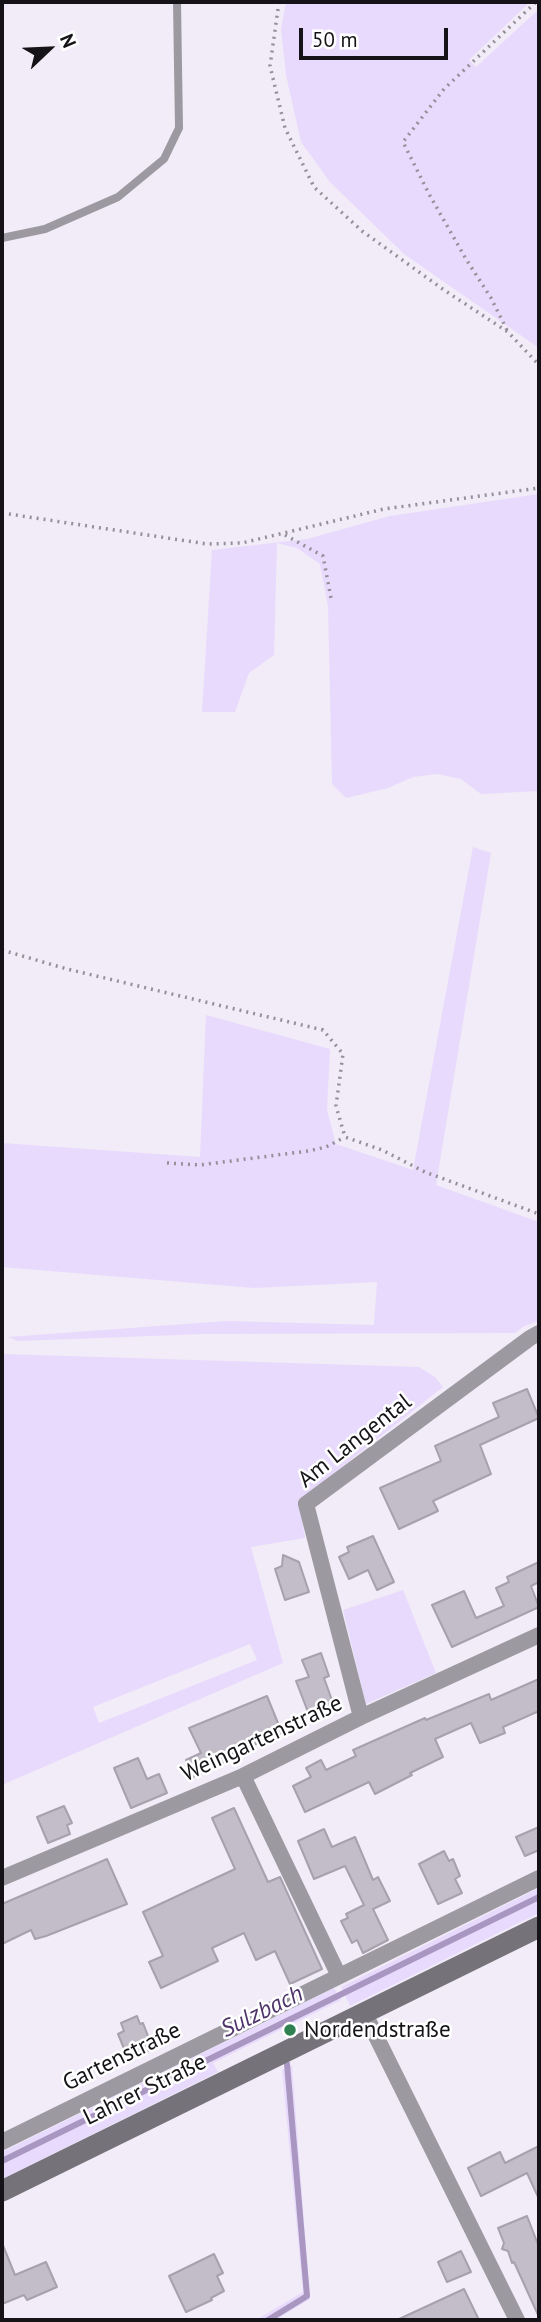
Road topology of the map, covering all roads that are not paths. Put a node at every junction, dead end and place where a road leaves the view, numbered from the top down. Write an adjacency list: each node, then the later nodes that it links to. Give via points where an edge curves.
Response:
1 (177, 2): 2 (lane, via 178,128 164,159 118,197 45,229)
2 (2, 238)
3 (539, 1333): 5 (street, Am Langental, via 306,1504)
4 (539, 1635): 5 (street, Weingartenstraße)
5 (361, 1717): 6 (street, Weingartenstraße)
6 (243, 1776): 7 (street, Weingartenstraße); 10 (street)
7 (2, 1878)
8 (539, 1878): 10 (street, Gartenstraße)
9 (539, 1927): 11 (street, Lahrer Straße)
10 (339, 1976): 12 (street, Gartenstraße)
11 (364, 2012): 13 (street, Lahrer Straße); 14 (street)
12 (2, 2142)
13 (2, 2191)
14 (517, 2320)

